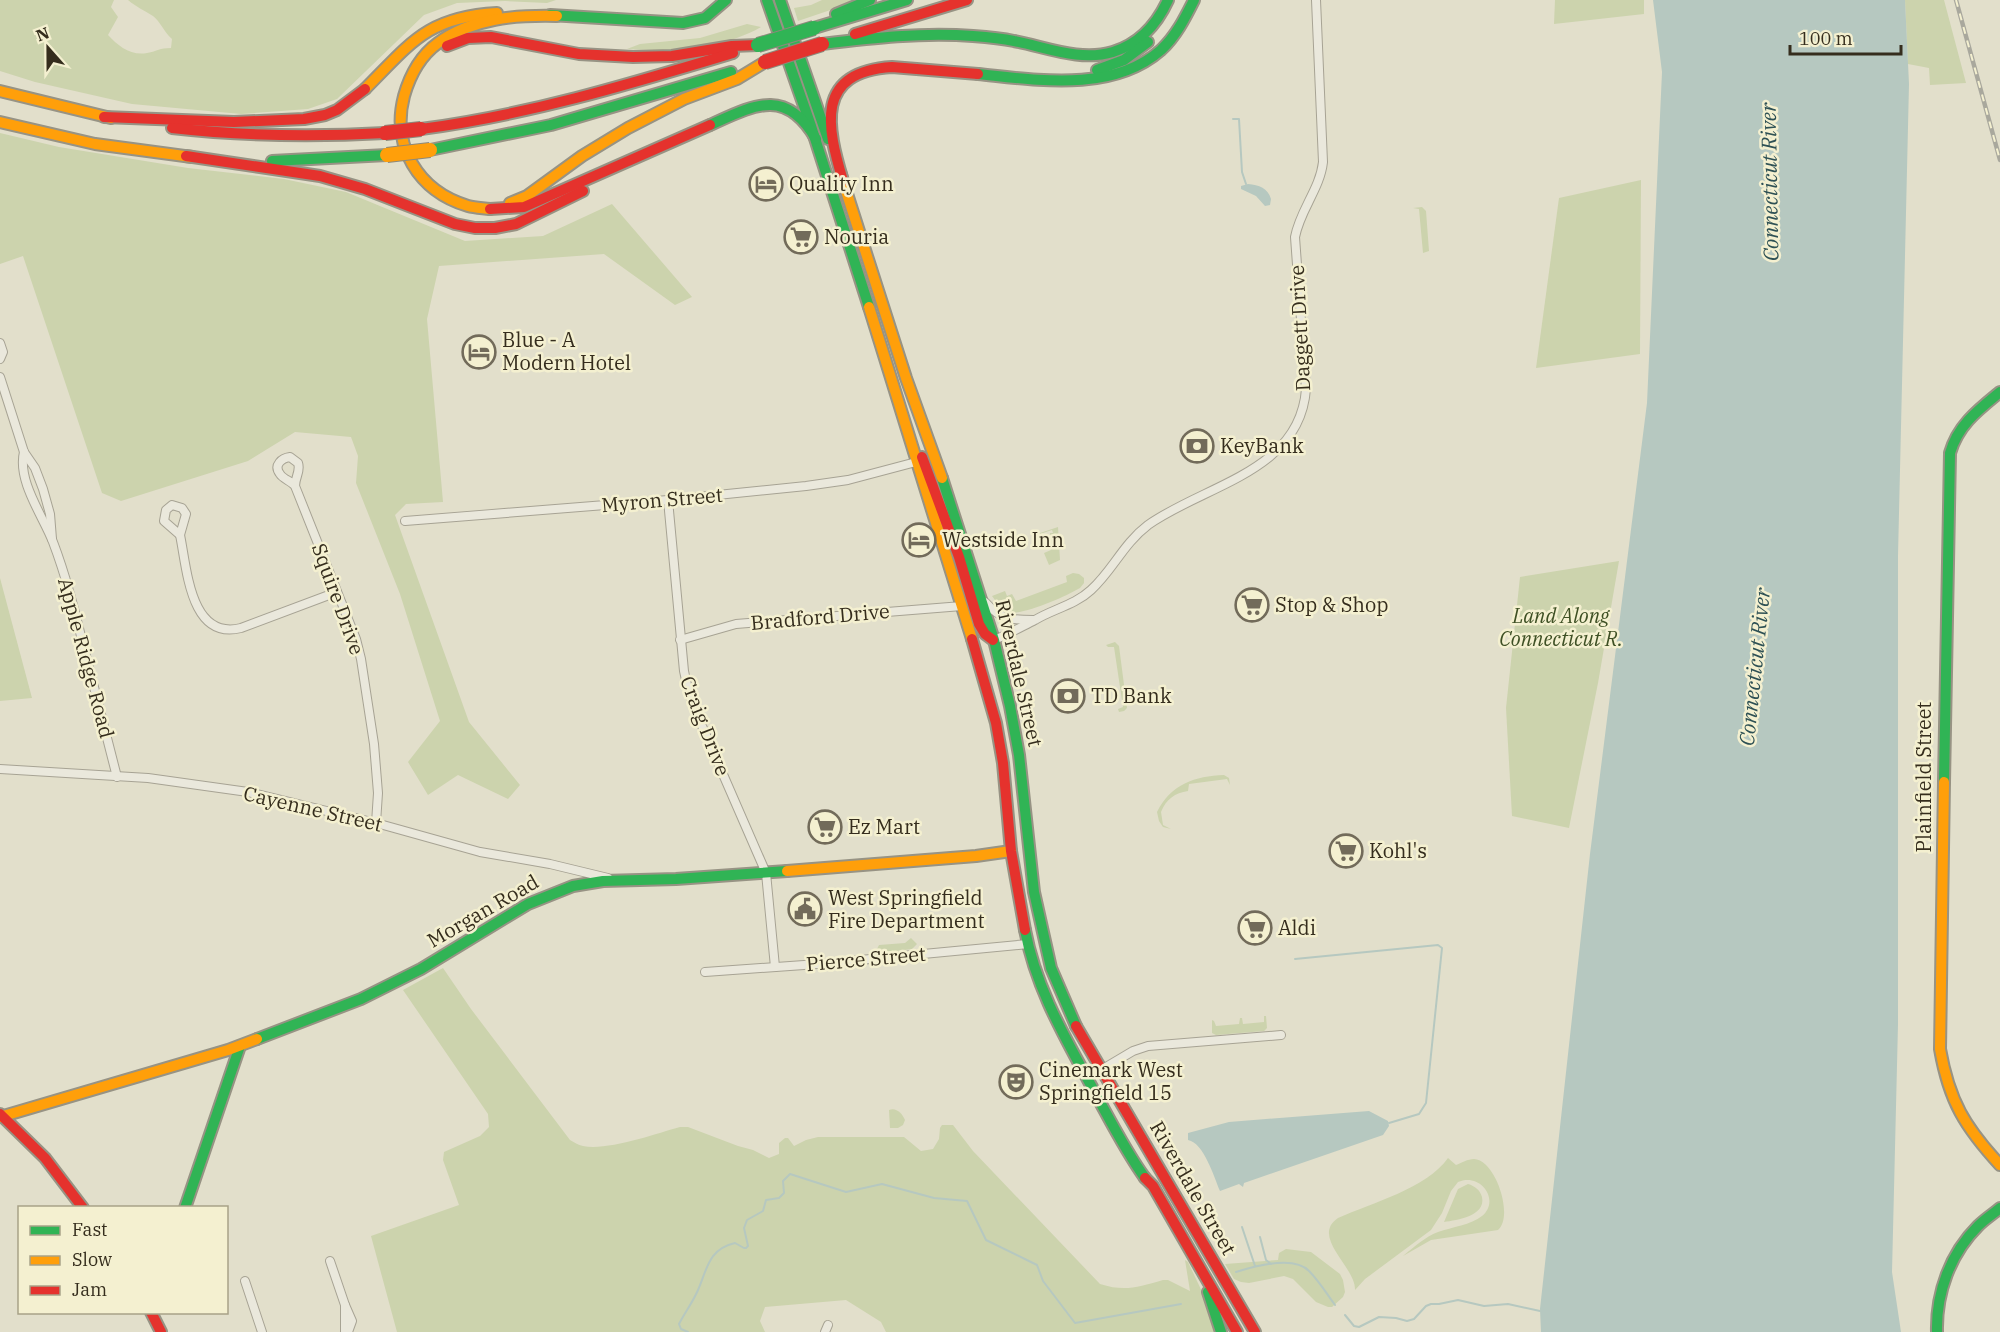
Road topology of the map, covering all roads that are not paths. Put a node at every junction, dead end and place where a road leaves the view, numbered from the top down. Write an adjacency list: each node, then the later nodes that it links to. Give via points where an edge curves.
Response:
1 (726, 0): 10 (main road, via 705,18 683,23)
2 (767, 0): 21 (main road, Riverdale Street)
3 (780, 0): 23 (main road, Riverdale Street)
4 (870, 0): 11 (main road)
5 (907, 0): 11 (main road)
6 (967, 0): 12 (main road)
7 (1169, 0): 12 (main road, via 1157,21 1139,39 1100,55 945,34); 15 (main road, via 1154,36 1124,60 1072,76)
8 (1194, 0): 15 (main road, via 1168,43 1134,67 1083,79)
9 (1316, 0): 42 (street, Daggett Drive, via 1323,162 1295,237 1306,389 1298,422 1272,456 1150,524 1127,543 1087,594)
10 (557, 16): 16 (main road, via 506,18 459,31 427,53); 19 (main road, via 483,13 438,24 408,45 353,100 317,117 242,122)
11 (814, 28): 13 (main road, bridge)
12 (822, 44): 14 (main road, bridge)
13 (758, 45): 16 (main road, via 666,56 619,57 475,37 435,53); 19 (main road, bridge, via 545,108 422,129 318,136 237,134)
14 (765, 62): 22 (main road, bridge, via 551,125 430,150 296,161); 24 (main road, via 737,79 684,99 622,131 521,199 486,207)
15 (1020, 78): 23 (main road, via 887,67 858,74 842,88 830,114)
16 (408, 83): 24 (main road, via 399,118 404,148 423,180)
17 (0, 91): 19 (main road)
18 (735, 113): 21 (main road, via 760,105 789,108 802,117); 22 (main road, via 530,218 495,228 455,224 320,176); 24 (main road, via 531,205 494,211)
19 (104, 117)
20 (0, 122): 22 (main road, via 78,141)
21 (816, 139): 29 (main road, Riverdale Street)
22 (186, 156)
23 (843, 181): 40 (main road, Riverdale Street)
24 (452, 201)
25 (0, 343): 26 (street)
26 (0, 359)
27 (0, 377): 30 (street, Apple Ridge Road)
28 (2000, 392): 64 (main road, Plainfield Street, via 1959,428 1950,453 1940,1049 1953,1100 1977,1140)
29 (912, 440): 31 (main road, Riverdale Street); 44 (main road, via 925,462 979,624)
30 (24, 452): 33 (street, Apple Ridge Road); 34 (street, Apple Ridge Road)
31 (916, 462): 35 (street, Myron Street, via 848,480); 41 (main road, Riverdale Street)
32 (295, 486): 39 (street, Squire Drive)
33 (43, 489): 34 (street); 38 (street, Apple Ridge Road)
34 (30, 493): 38 (street, Apple Ridge Road)
35 (668, 500): 36 (street, Myron Street); 43 (street, Craig Drive)
36 (405, 521)
37 (180, 535): 39 (street, via 194,599 206,620 216,627 241,628)
38 (52, 540): 47 (street, Apple Ridge Road, via 78,623)
39 (338, 592): 48 (street, Squire Drive, via 361,659 374,744)
40 (982, 599): 42 (street, via 1010,620); 44 (main road, Riverdale Street)
41 (962, 606): 43 (street, Bradford Drive, via 736,624); 45 (main road, Riverdale Street)
42 (1035, 620): 44 (street, Daggett Drive)
43 (680, 640): 52 (street, Craig Drive, via 689,694)
44 (994, 640): 45 (main road); 49 (main road, Riverdale Street, via 1017,745)
45 (980, 665): 50 (main road, Riverdale Street, via 996,723)
46 (0, 769): 47 (street, Cayenne Street)
47 (117, 777): 48 (street, Cayenne Street, via 248,792)
48 (376, 823): 51 (street, Cayenne Street, via 480,852)
49 (1029, 845): 50 (main road, Morgan Road); 60 (main road, Riverdale Street, via 1034,892 1051,968 1066,1007)
50 (1011, 850): 52 (main road, Morgan Road); 55 (main road, Riverdale Street)
51 (550, 864): 53 (street, Cayenne Street); 54 (street, via 567,872)
52 (766, 873): 53 (main road, Morgan Road); 56 (street, Craig Drive)
53 (620, 880): 54 (main road, Morgan Road)
54 (573, 886): 59 (main road, Morgan Road, via 528,904 379,992)
55 (1028, 944): 56 (street, Pierce Street); 61 (main road, Riverdale Street, via 1056,1021)
56 (775, 967): 57 (street, Pierce Street)
57 (705, 972)
58 (1281, 1035): 60 (street, via 1148,1046)
59 (240, 1046): 62 (main road, Morgan Road); 66 (main road)
60 (1101, 1070): 63 (main road, Riverdale Street)
61 (1096, 1094): 63 (main road, via 1111,1109 1143,1163 1151,1162); 69 (main road, Riverdale Street)
62 (1, 1116): 65 (main road, via 45,1158)
63 (1151, 1155): 77 (main road, Riverdale Street)
64 (2000, 1165)
65 (81, 1206)
66 (186, 1206)
67 (2000, 1208): 78 (main road, via 1976,1228 1954,1257 1939,1299)
68 (330, 1261): 74 (street, via 352,1321)
69 (1200, 1268): 75 (main road); 76 (main road, Riverdale Street)
70 (245, 1281): 73 (street)
71 (152, 1314): 72 (main road)
72 (161, 1332)
73 (262, 1332)
74 (346, 1332)
75 (1221, 1332)
76 (1237, 1332)
77 (1255, 1332)
78 (1937, 1332)

